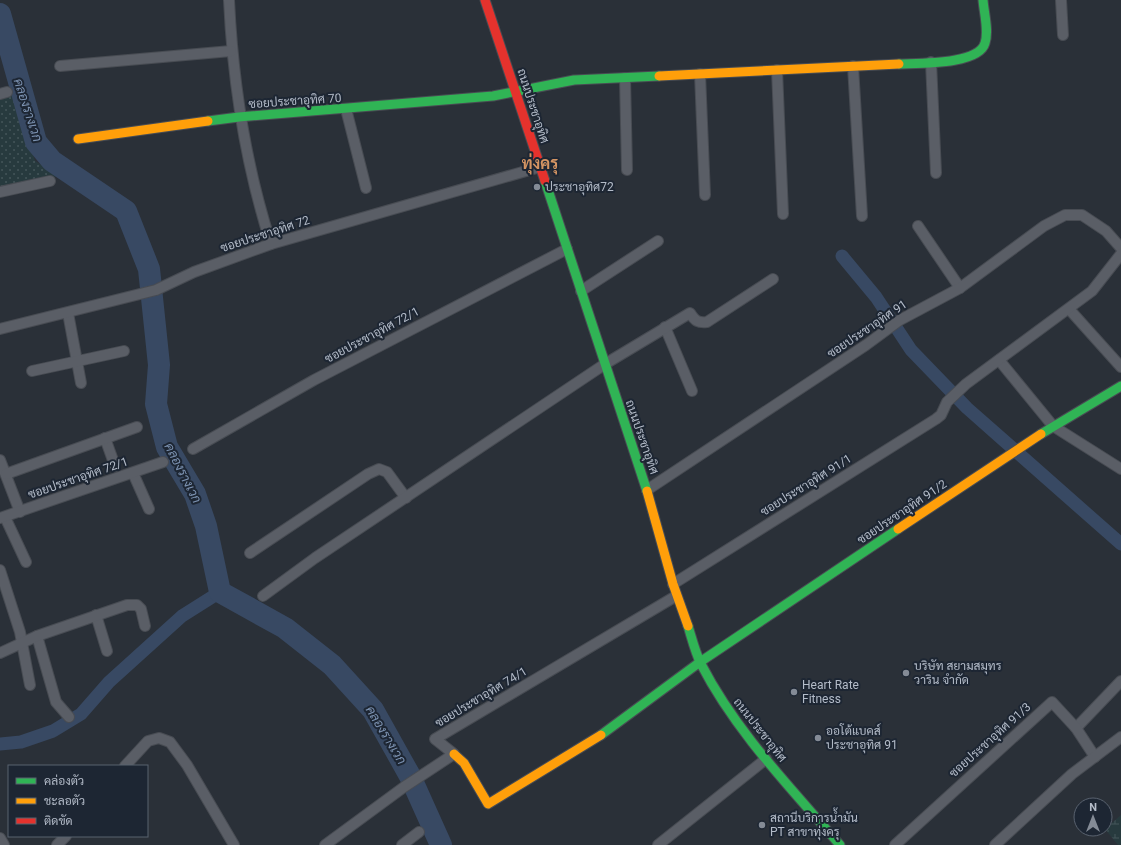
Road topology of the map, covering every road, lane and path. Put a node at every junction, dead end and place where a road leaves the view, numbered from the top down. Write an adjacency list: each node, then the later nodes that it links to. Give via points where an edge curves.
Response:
1 (229, 0): 6 (street)
2 (485, 0): 13 (street, ถนนประชาอุทิศ)
3 (983, 0): 7 (street, ซอยประชาอุทิศ 70, via 985,45 980,53 970,58)
4 (1061, 0): 5 (street)
5 (1063, 35)
6 (231, 51): 8 (street); 15 (street)
7 (931, 62): 9 (street, ซอยประชาอุทิศ 70); 19 (street)
8 (60, 66)
9 (853, 66): 10 (street, ซอยประชาอุทิศ 70); 25 (street)
10 (777, 70): 11 (street, ซอยประชาอุทิศ 70); 24 (street)
11 (700, 74): 12 (street, ซอยประชาอุทิศ 70); 23 (street)
12 (625, 78): 13 (street, ซอยประชาอุทิศ 70, via 574,80); 18 (street)
13 (515, 91): 14 (street, ซอยประชาอุทิศ 70, via 445,101); 17 (street, ถนนประชาอุทิศ)
14 (346, 109): 15 (street, ซอยประชาอุทิศ 70); 21 (street)
15 (239, 117): 16 (street, ซอยประชาอุทิศ 70); 28 (street, via 256,200)
16 (78, 139)
17 (540, 167): 28 (street, ซอยประชาอุทิศ 72); 30 (street, ถนนประชาอุทิศ)
18 (627, 170)
19 (936, 173)
20 (50, 181): 22 (street)
21 (366, 188)
22 (0, 192)
23 (705, 195)
24 (783, 214)
25 (862, 216)
26 (918, 226): 33 (street)
27 (658, 241): 34 (street)
28 (271, 244): 36 (street, ซอยประชาอุทิศ 72, via 194,272 156,290)
29 (1121, 248): 33 (street, ซอยประชาอุทิศ 91, via 1106,231 1082,215 1065,215 1044,226)
30 (567, 249): 34 (street, ถนนประชาอุทิศ); 51 (street, ซอยประชาอุทิศ 72/1, via 314,380)
31 (1121, 254): 35 (street, ซอยประชาอุทิศ 91/1, via 1092,291)
32 (773, 279): 37 (street, via 707,322 700,323 690,314)
33 (960, 288): 58 (street, ซอยประชาอุทิศ 91, via 900,320)
34 (581, 291): 42 (street, ถนนประชาอุทิศ)
35 (1069, 309): 40 (street, ซอยประชาอุทิศ 91/1); 43 (street)
36 (68, 313): 38 (street, ซอยประชาอุทิศ 72); 41 (street)
37 (665, 327): 42 (street); 47 (street)
38 (0, 329)
39 (124, 351): 41 (street)
40 (999, 360): 48 (street); 66 (street, ซอยประชาอุทิศ 91/1, via 966,384 947,402 936,419)
41 (77, 361): 44 (street); 45 (street)
42 (605, 364): 58 (street, ถนนประชาอุทิศ); 59 (street)
43 (1121, 367)
44 (32, 371)
45 (82, 383)
46 (1121, 386): 48 (street, ซอยประชาอุทิศ 91/2)
47 (692, 391)
48 (1053, 426): 55 (street); 75 (street, ซอยประชาอุทิศ 91/2)
49 (138, 427): 50 (street)
50 (105, 438): 54 (street); 57 (street)
51 (193, 449)
52 (0, 462): 57 (street)
53 (163, 462): 56 (street, ซอยประชาอุทิศ 72/1)
54 (115, 466)
55 (1121, 469)
56 (133, 473): 60 (street); 61 (street, ซอยประชาอุทิศ 72/1)
57 (6, 474): 61 (street)
58 (647, 490): 66 (street, ถนนประชาอุทิศ)
59 (406, 498): 63 (street, via 387,472 378,469); 67 (street)
60 (149, 509)
61 (20, 512): 62 (street, ซอยประชาอุทิศ 72/1)
62 (2, 518): 64 (street)
63 (250, 553)
64 (26, 562)
65 (0, 570): 72 (street)
66 (673, 584): 68 (street, ถนนประชาอุทิศ)
67 (263, 596)
68 (676, 596): 75 (street, ถนนประชาอุทิศ); 81 (street, ซอยประชาอุทิศ 74/1, via 435,739)
69 (96, 615): 70 (street, via 127,605 137,605 141,609); 71 (street); 73 (street)
70 (145, 626)
71 (37, 636): 72 (street); 78 (street, via 56,702)
72 (22, 643): 74 (street); 77 (street)
73 (107, 650)
74 (0, 653)
75 (700, 662): 81 (street, ซอยประชาอุทิศ 91/2, via 607,731 488,804 464,763); 83 (street, ถนนประชาอุทิศ, via 718,695)
76 (1121, 681): 79 (street)
77 (30, 685)
78 (69, 717)
79 (1076, 728): 82 (street, ซอยประชาอุทิศ 91/3); 95 (street, ซอยประชาอุทิศ 91/3, via 1052,702)
80 (1121, 737): 82 (street)
81 (454, 754): 91 (street)
82 (1095, 757): 96 (street, via 1072,774)
83 (766, 759): 93 (street); 94 (street, ถนนประชาอุทิศ)
84 (127, 765): 90 (street, via 148,741 159,738 170,742)
85 (419, 832): 92 (street)
86 (65, 837): 89 (street)
87 (0, 838): 88 (street)
88 (4, 845)
89 (57, 845)
90 (234, 845)
91 (325, 845)
92 (402, 845)
93 (658, 845)
94 (840, 845)
95 (895, 845)
96 (995, 845)

